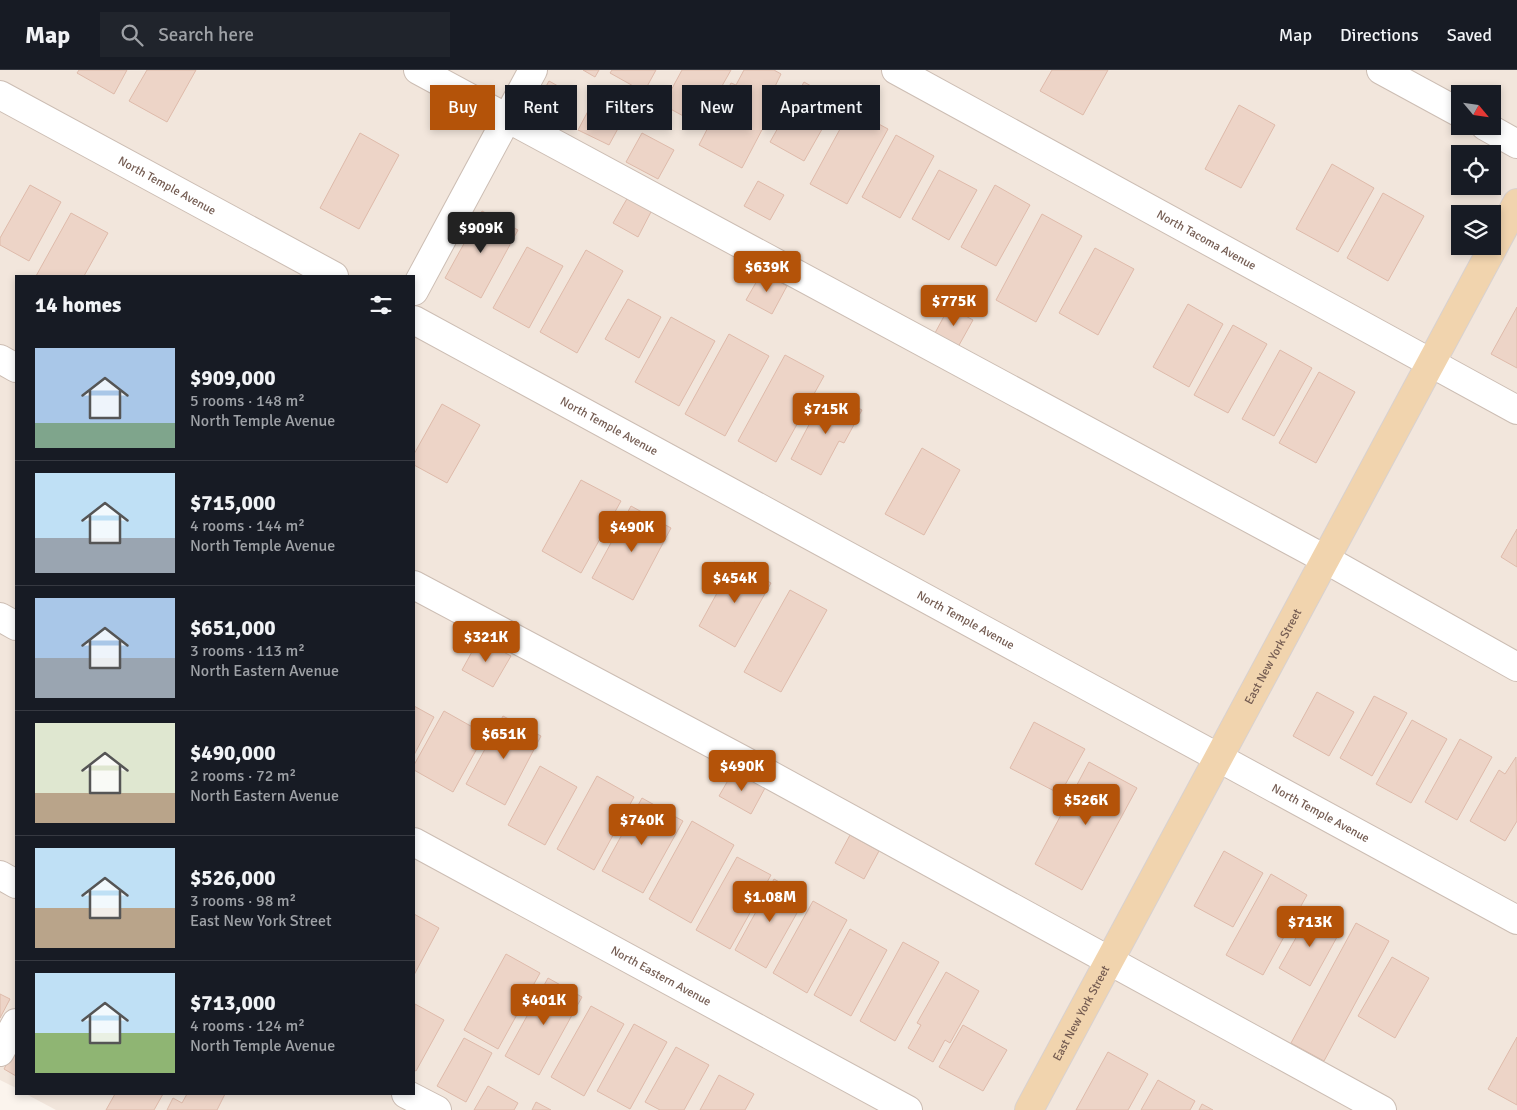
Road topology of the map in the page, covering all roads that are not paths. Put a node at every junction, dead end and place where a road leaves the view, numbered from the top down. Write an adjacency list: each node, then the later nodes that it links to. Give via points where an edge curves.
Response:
1 (418, 70): 8 (street)
2 (533, 70): 5 (street)
3 (896, 70): 18 (street, North Tacoma Avenue)
4 (1381, 70): 7 (street)
5 (525, 85)
6 (0, 94): 14 (street, North Temple Avenue)
7 (1451, 108)
8 (505, 116)
9 (505, 123): 15 (street)
10 (530, 130): 21 (street)
11 (1501, 135): 12 (street)
12 (1517, 144)
13 (1517, 203): 18 (main road, East New York Street)
14 (332, 275)
15 (415, 288)
16 (415, 321): 26 (street, North Temple Avenue)
17 (0, 359): 19 (street)
18 (1430, 363): 20 (street, North Tacoma Avenue); 21 (main road, East New York Street)
19 (15, 367)
20 (1517, 410)
21 (1325, 559): 25 (street); 26 (main road, East New York Street)
22 (415, 586): 31 (street)
23 (0, 617): 24 (street)
24 (15, 625)
25 (1517, 667)
26 (1218, 758): 30 (street, North Temple Avenue); 31 (main road, East New York Street)
27 (415, 843): 36 (street, North Eastern Avenue)
28 (0, 875): 29 (street)
29 (15, 883)
30 (1517, 920)
31 (1111, 960): 37 (main road, East New York Street); 38 (street)
32 (15, 1025): 33 (street)
33 (0, 1052)
34 (408, 1095): 35 (street)
35 (437, 1110)
36 (908, 1110)
37 (1029, 1110)
38 (1382, 1110)

